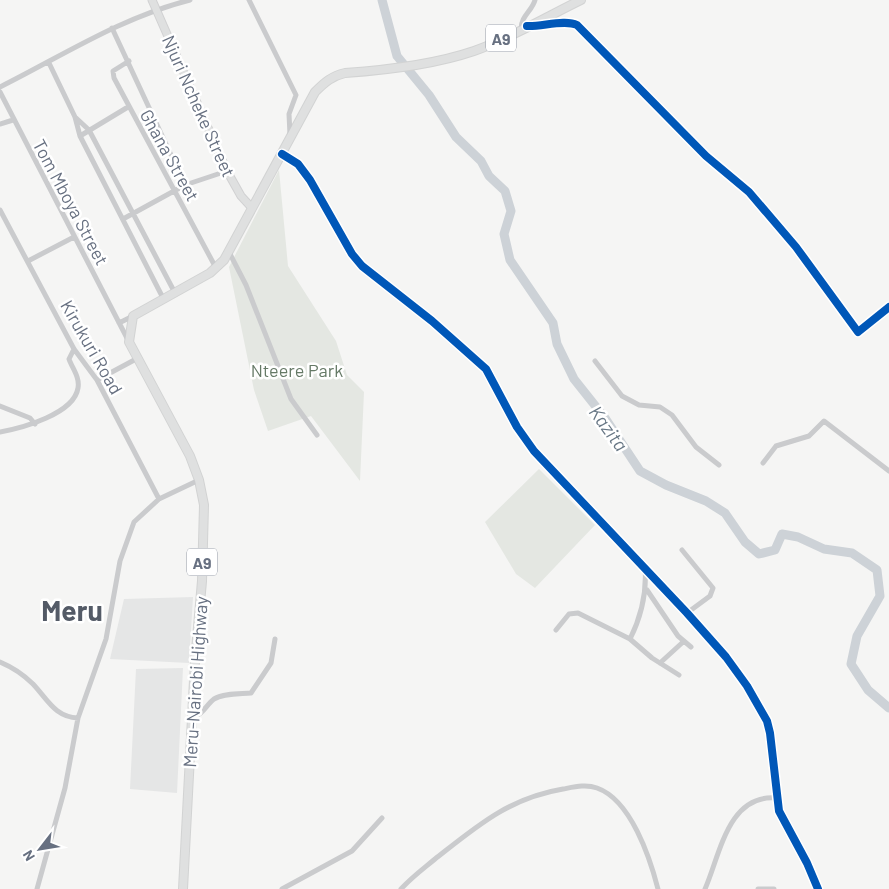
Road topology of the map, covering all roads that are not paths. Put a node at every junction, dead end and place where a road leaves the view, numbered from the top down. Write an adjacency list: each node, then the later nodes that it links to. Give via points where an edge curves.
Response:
1 (152, 0): 6 (main road, Njuri Ncheke Street)
2 (190, 0): 6 (street)
3 (249, 0): 18 (street, via 296,95 289,114)
4 (535, 0): 8 (street, via 522,19)
5 (581, 0): 8 (highway, A9)
6 (157, 10): 7 (street); 21 (main road, Njuri Ncheke Street)
7 (112, 28): 9 (street); 10 (street)
8 (524, 28): 18 (highway, A9, via 475,50 417,65 334,76 315,92); 36 (street, via 568,23 577,25 706,156 749,192 806,260 858,332)
9 (129, 61): 13 (street, Ghana Street, via 113,73); 22 (street)
10 (49, 63): 11 (street); 14 (street)
11 (0, 87)
12 (0, 92): 15 (street, Tom Mboya Street)
13 (128, 107): 17 (street); 23 (street, Ghana Street)
14 (75, 117): 17 (street); 19 (street)
15 (13, 120): 16 (street); 30 (street, Tom Mboya Street)
16 (0, 124)
17 (89, 130): 19 (street); 26 (street)
18 (290, 135): 20 (highway, A9)
19 (80, 136): 27 (street)
20 (282, 154): 24 (highway, A9); 54 (street, via 298,164 310,180 362,266 486,369 517,427 534,451)
21 (227, 171): 22 (street); 24 (main road, Njuri Ncheke Street)
22 (185, 185): 23 (street)
23 (174, 190): 26 (street); 33 (street, Ghana Street)
24 (252, 208): 31 (highway, A9)
25 (0, 210): 28 (street, Kirukuri Road)
26 (133, 214): 27 (street); 34 (street)
27 (123, 219): 35 (street)
28 (7, 223): 29 (street); 32 (street, Kirukuri Road)
29 (0, 229)
30 (74, 237): 32 (street); 38 (street, Tom Mboya Street)
31 (230, 252): 33 (highway, A9); 47 (street, via 291,399)
32 (28, 261): 40 (street, Kirukuri Road)
33 (216, 268): 34 (highway, A9)
34 (175, 293): 35 (highway, A9)
35 (163, 298): 37 (highway, A9)
36 (889, 307)
37 (133, 316): 38 (street); 39 (highway)
38 (119, 323): 39 (street, Tom Mboya Street)
39 (129, 342): 41 (highway, Meru-Nairobi Highway / A9)
40 (74, 348): 43 (street, Kirukuri Road); 45 (street, via 69,358 78,382 76,395)
41 (138, 358): 43 (street); 51 (highway, Meru-Nairobi Highway / A9, via 190,456)
42 (594, 361): 49 (street, via 622,396 636,404 660,407 672,415 696,447)
43 (97, 380): 52 (street, Kirukuri Road)
44 (0, 406): 45 (street, via 30,418)
45 (35, 424): 46 (street)
46 (0, 432)
47 (317, 435)
48 (764, 463): 50 (street, via 776,446 809,436 824,421)
49 (719, 465)
50 (889, 470)
51 (199, 480): 52 (street); 65 (highway, Meru-Nairobi Highway / A9, via 204,527)
52 (158, 499): 66 (street, via 134,522 128,538 120,561 106,639)
53 (682, 550): 56 (street, via 713,588 710,596)
54 (645, 567): 55 (street); 56 (street)
55 (647, 590): 59 (street); 60 (street)
56 (687, 613): 67 (street, via 736,669 767,722 774,750)
57 (556, 630): 59 (street, via 569,614 578,614)
58 (275, 639): 65 (street, via 271,663 250,693 220,696 201,714)
59 (630, 639): 63 (street)
60 (684, 642): 61 (street); 63 (street)
61 (691, 647)
62 (0, 662): 66 (street, via 22,674 53,709 65,716)
63 (660, 663): 64 (street)
64 (679, 675)
65 (193, 717): 70 (highway, Meru-Nairobi Highway / A9)
66 (78, 718): 69 (street, via 65,788)
67 (776, 798): 74 (street, via 762,797 740,810 727,832); 77 (street, via 782,817)
68 (382, 818): 71 (street, via 352,851)
69 (37, 889)
70 (183, 889)
71 (282, 889)
72 (401, 889): 73 (street, via 418,871 511,804 539,793 578,786 596,788 623,810 647,851)
73 (658, 889)
74 (705, 889)
75 (758, 889): 76 (street)
76 (774, 889)
77 (818, 889)

